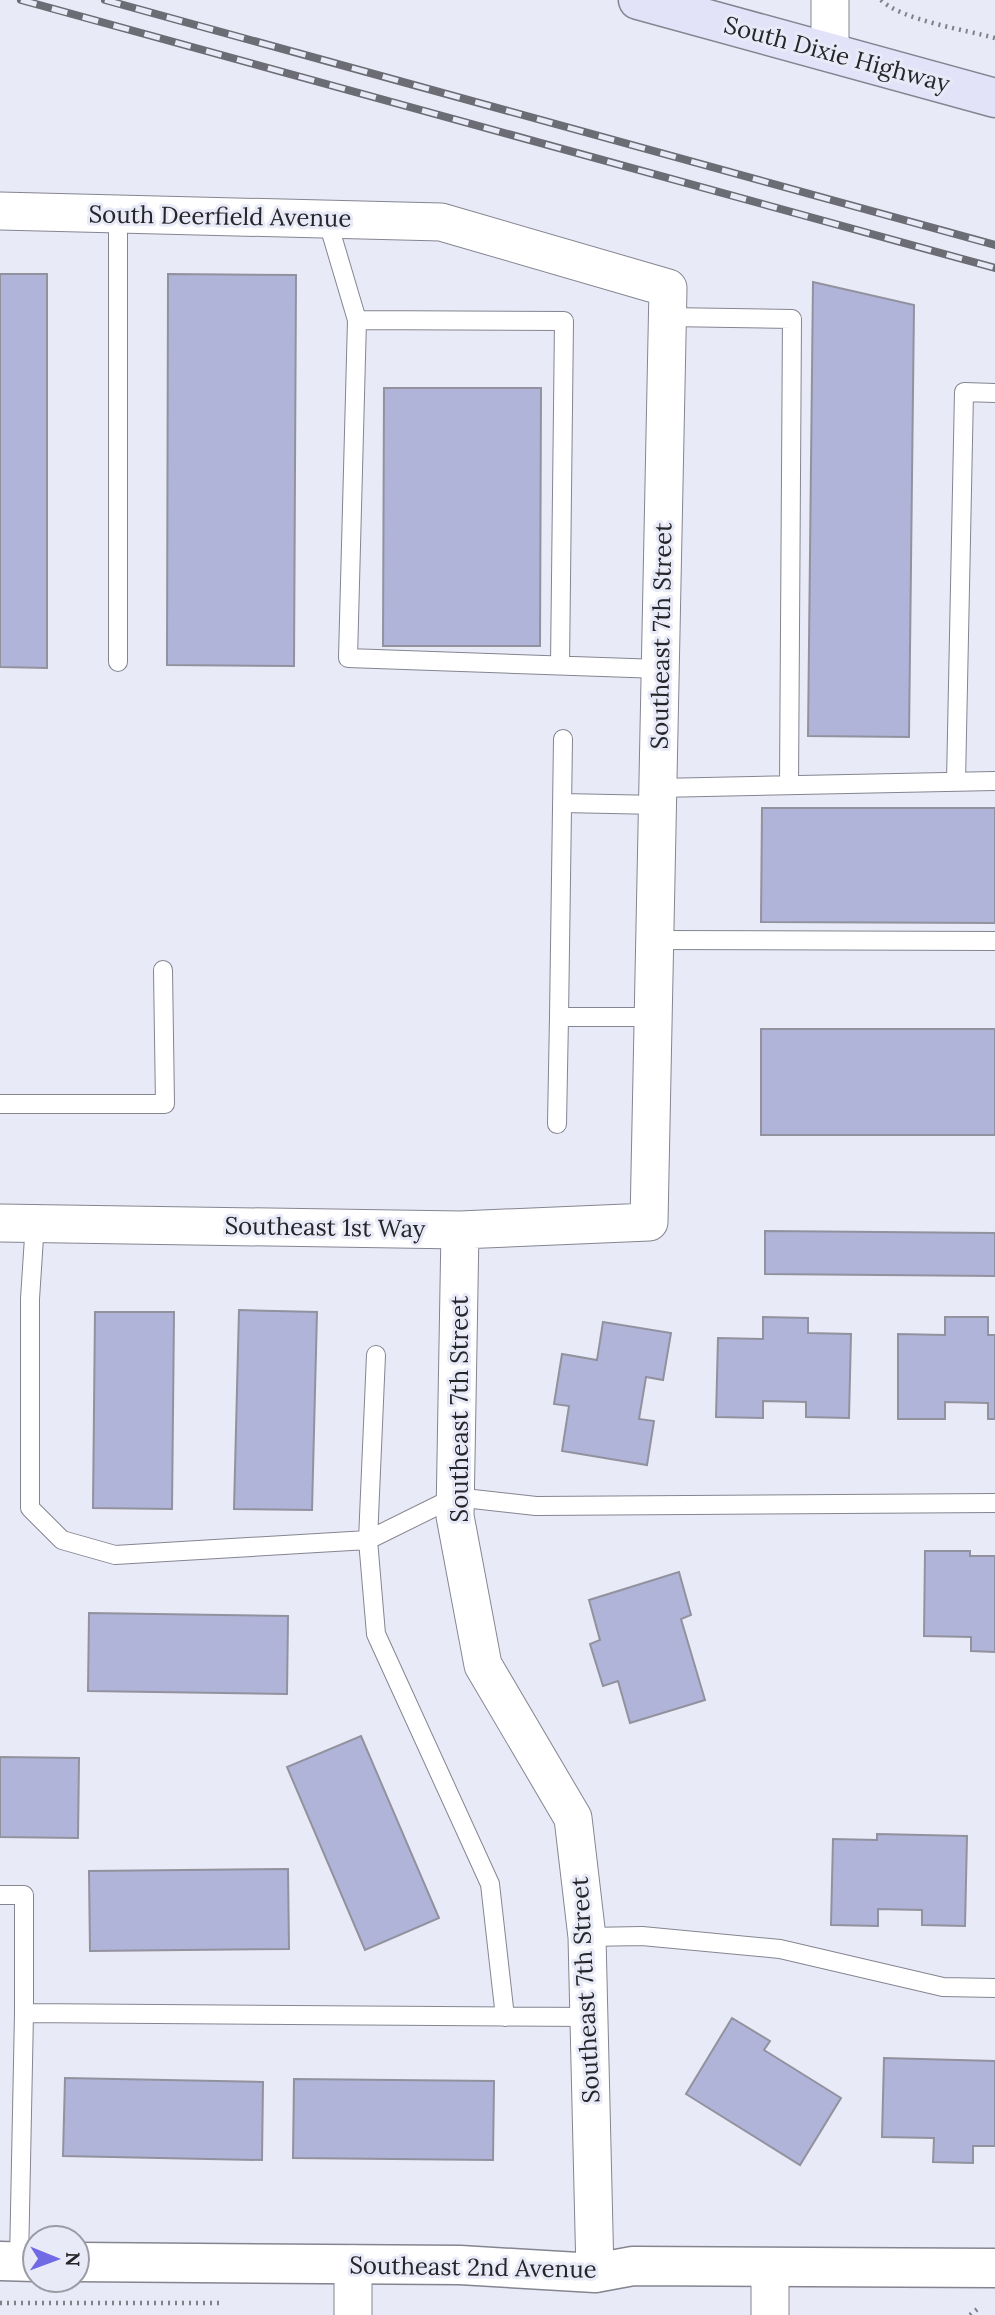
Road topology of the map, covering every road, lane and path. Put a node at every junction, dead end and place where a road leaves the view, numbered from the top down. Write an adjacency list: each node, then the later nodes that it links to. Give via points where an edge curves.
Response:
1 (638, 0): 5 (main road, South Dixie Highway)
2 (830, 0): 5 (street)
3 (881, 0): 4 (path, via 905,14)
4 (995, 38)
5 (830, 53): 6 (main road, South Dixie Highway)
6 (995, 98)
7 (0, 211): 8 (street, South Deerfield Avenue)
8 (118, 214): 9 (street, South Deerfield Avenue); 14 (lane)
9 (327, 219): 10 (street, South Deerfield Avenue); 12 (lane)
10 (441, 222): 11 (street, Southeast 7th Street, via 668,288)
11 (667, 317): 16 (street, Southeast 7th Street); 20 (lane, via 792,319)
12 (357, 320): 15 (lane, via 564,321); 15 (lane, via 348,658)
13 (995, 393): 19 (lane, via 964,392)
14 (118, 662)
15 (561, 665): 16 (lane)
16 (660, 669): 21 (street, Southeast 7th Street)
17 (563, 739): 22 (lane)
18 (995, 781): 19 (lane)
19 (956, 782): 20 (lane)
20 (789, 785): 21 (lane)
21 (658, 796): 22 (lane); 23 (street, Southeast 7th Street)
22 (563, 803): 26 (lane)
23 (655, 940): 24 (lane); 27 (street, Southeast 7th Street)
24 (995, 942)
25 (163, 970): 28 (lane, via 165,1104)
26 (559, 1017): 27 (lane); 29 (lane)
27 (653, 1017): 30 (street, Southeast 7th Street)
28 (0, 1104)
29 (557, 1124)
30 (649, 1222): 32 (street, Southeast 1st Way)
31 (17, 1223): 32 (street, Southeast 1st Way); 36 (lane, via 30,1299 30,1508 62,1540 115,1555)
32 (460, 1230): 34 (street, Southeast 7th Street)
33 (376, 1356): 36 (lane)
34 (455, 1497): 35 (lane, via 536,1506); 36 (lane); 38 (street, Southeast 7th Street, via 483,1665 573,1818)
35 (995, 1503)
36 (368, 1540): 41 (lane, via 376,1634 490,1884)
37 (0, 1895): 40 (lane, via 24,1895)
38 (587, 1937): 39 (lane, via 642,1936 780,1948 943,1987); 42 (street, Southeast 7th Street)
39 (995, 1988)
40 (24, 2013): 41 (lane); 43 (lane)
41 (505, 2017): 42 (lane)
42 (589, 2017): 48 (street, Southeast 7th Street)
43 (18, 2262)
44 (91, 2262): 45 (street, Southeast 2nd Avenue)
45 (352, 2264): 48 (street, Southeast 2nd Avenue); 50 (street)
46 (770, 2267): 47 (street, Southeast 2nd Avenue); 48 (street, Southeast 2nd Avenue, via 633,2266); 51 (street)
47 (995, 2268)
48 (595, 2273)
49 (980, 2307): 52 (path)
50 (353, 2315)
51 (770, 2315)
52 (970, 2315)

